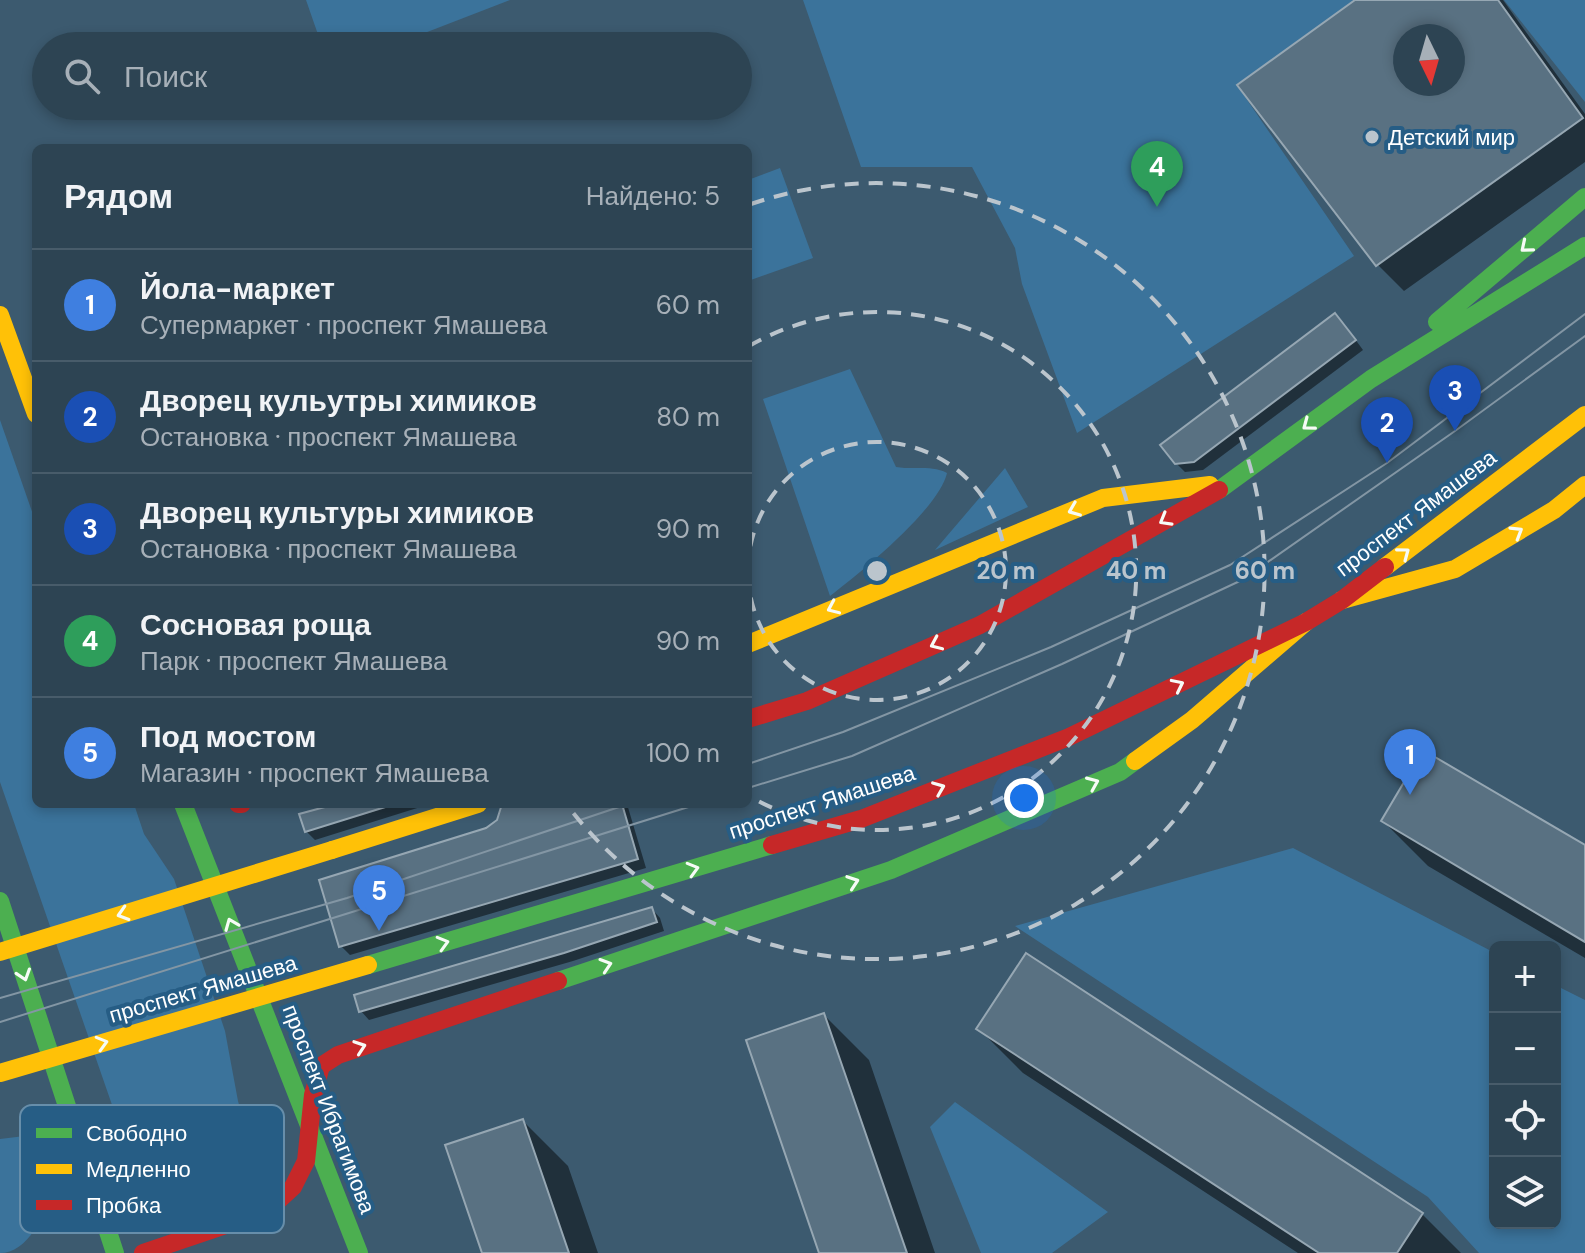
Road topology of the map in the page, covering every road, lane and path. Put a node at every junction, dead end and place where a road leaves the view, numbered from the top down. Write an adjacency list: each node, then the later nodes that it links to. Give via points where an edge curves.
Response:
1 (1585, 197): 4 (main road, one-way to 4)
2 (1585, 246): 4 (main road)
3 (0, 315): 5 (main road)
4 (1371, 379): 7 (main road, one-way to 7)
5 (32, 403)
6 (1585, 415): 9 (main road, проспект Ямашева, one-way to 6)
7 (1233, 482): 11 (main road, one-way to 11, via 1103,498); 12 (main road, one-way to 12, via 980,625 807,701)
8 (1585, 485): 9 (main road, one-way to 8, via 1455,569 1554,510)
9 (1342, 600): 10 (main road, проспект Ямашева)
10 (1306, 622): 17 (main road, проспект Ямашева, one-way to 10, bridge, via 861,819 1069,737); 19 (main road, one-way to 10, via 321,1066 338,1055 891,870 1120,772 1192,720)
11 (752, 642)
12 (752, 718)
13 (185, 808): 19 (main road, проспект Ибрагимова, one-way to 13)
14 (465, 808): 16 (main road, one-way to 16, bridge)
15 (0, 901): 18 (main road, one-way to 18)
16 (0, 952)
17 (0, 1073)
18 (67, 1105)
19 (311, 1127): 20 (main road, via 306,1161); 25 (main road, проспект Ибрагимова)
20 (284, 1195)
21 (108, 1233): 23 (main road, one-way to 23)
22 (202, 1233): 24 (main road)
23 (115, 1253)
24 (143, 1253)
25 (359, 1253)

